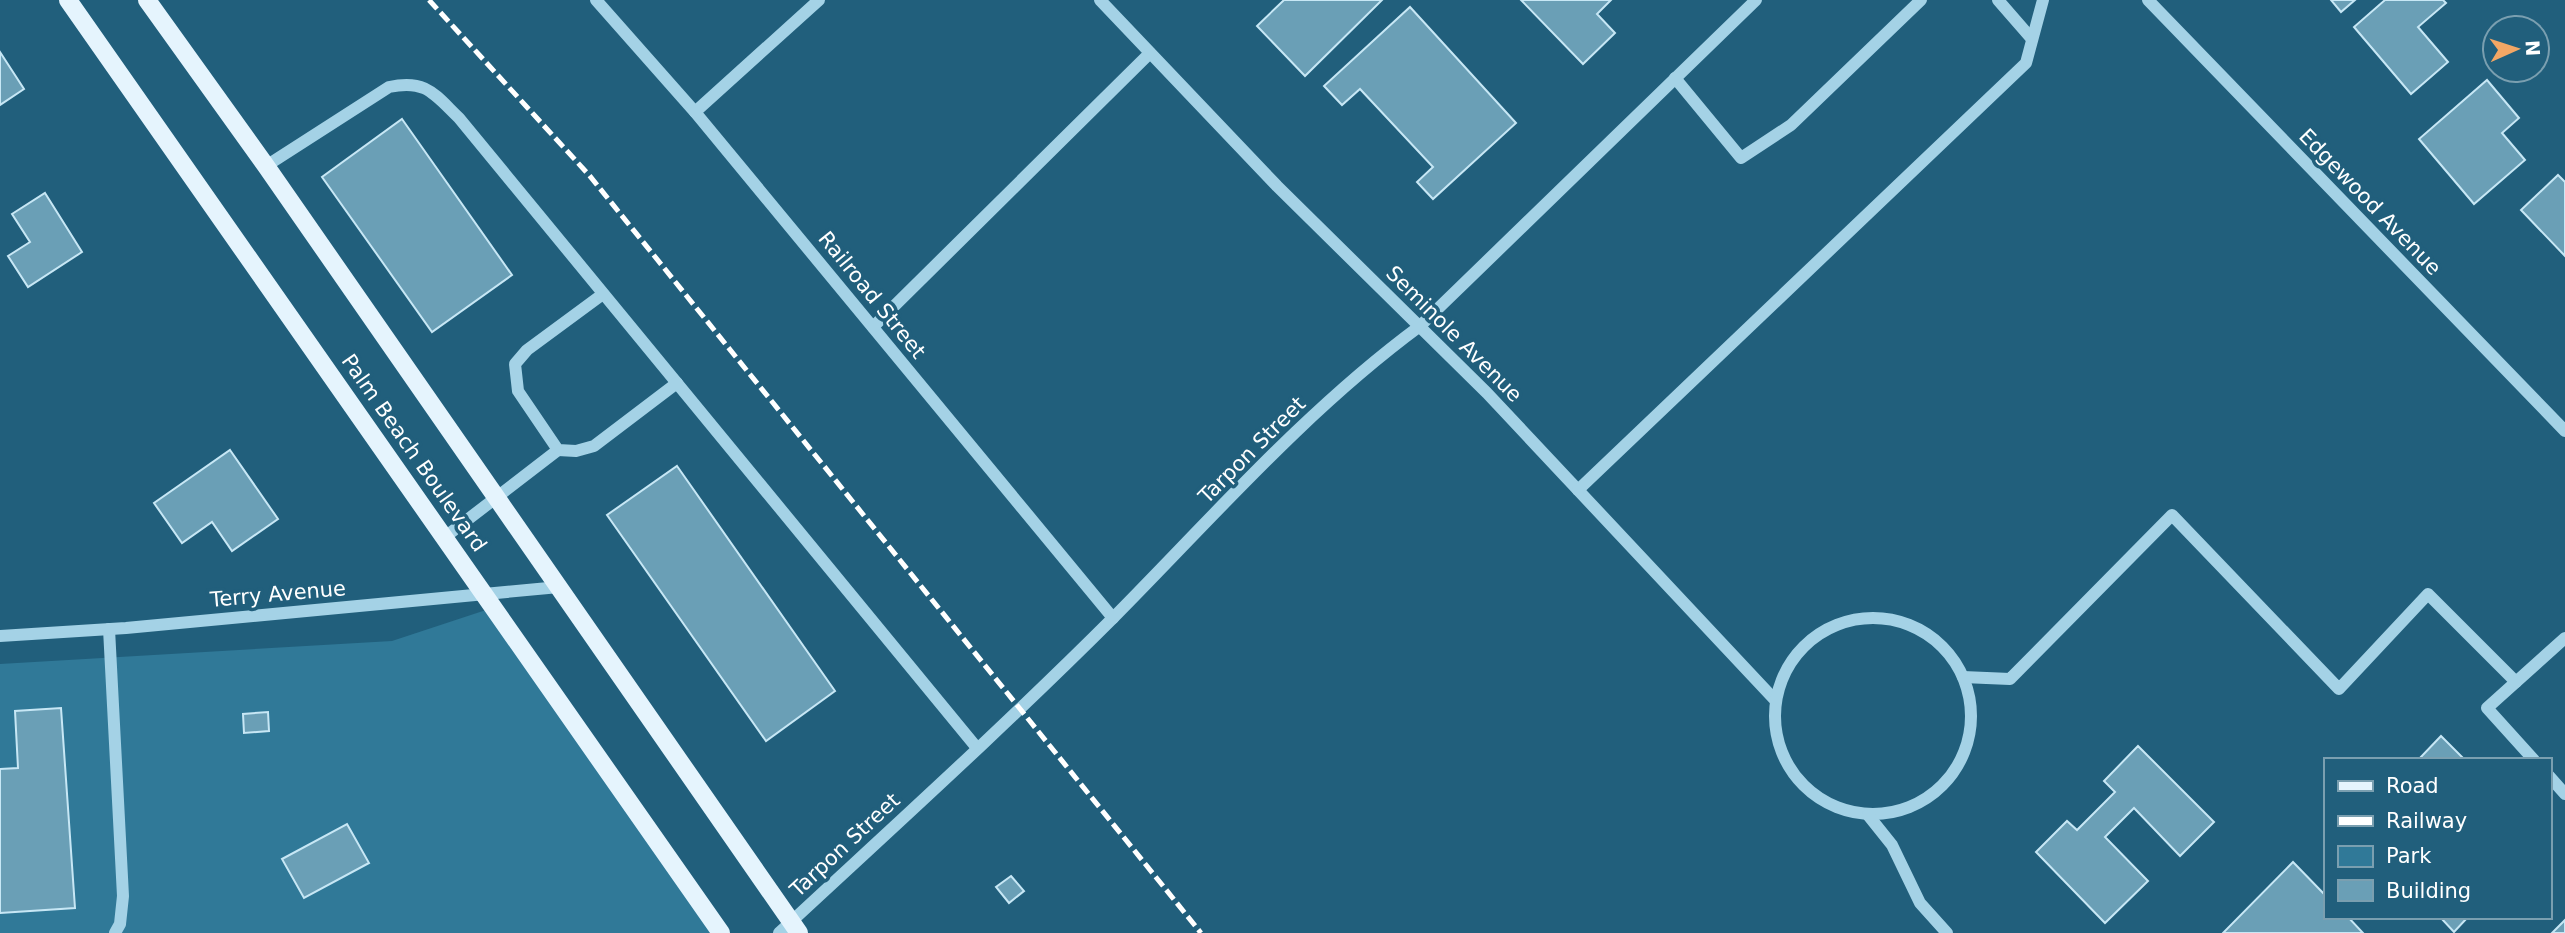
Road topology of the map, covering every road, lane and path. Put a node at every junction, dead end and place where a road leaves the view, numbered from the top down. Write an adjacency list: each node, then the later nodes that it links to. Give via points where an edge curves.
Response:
1 (68, 0): 24 (main road, Palm Beach Boulevard)
2 (147, 0): 15 (main road, Palm Beach Boulevard)
3 (596, 0): 14 (street, Railroad Street)
4 (819, 0): 14 (street)
5 (1100, 0): 12 (street, Seminole Avenue)
6 (1756, 0): 13 (street, Tarpon Street)
7 (1921, 0): 13 (street, via 1791,125 1741,158)
8 (1998, 0): 11 (street)
9 (2043, 0): 11 (street)
10 (2148, 0): 20 (street, Edgewood Avenue)
11 (2032, 39): 22 (street, via 2026,63)
12 (1150, 53): 17 (street, Seminole Avenue); 18 (street)
13 (1675, 78): 17 (street, Tarpon Street)
14 (695, 112): 18 (street, Railroad Street)
15 (266, 166): 16 (street, via 389,87 408,83 428,88 459,118); 23 (main road, Palm Beach Boulevard)
16 (603, 294): 19 (street); 21 (street, via 515,364 518,391)
17 (1420, 326): 22 (street, Seminole Avenue); 27 (street, Tarpon Street, via 1365,367 1265,462)
18 (873, 327): 27 (street, Railroad Street)
19 (677, 383): 21 (street, via 594,446); 34 (street)
20 (2565, 431)
21 (558, 450): 23 (street)
22 (1578, 490): 33 (street, Seminole Avenue)
23 (497, 498): 24 (street); 25 (main road, Palm Beach Boulevard)
24 (445, 537): 26 (main road, Palm Beach Boulevard)
25 (559, 587): 26 (street, Terry Avenue); 39 (main road, Palm Beach Boulevard)
26 (485, 594): 28 (street, Terry Avenue); 41 (main road, Palm Beach Boulevard)
27 (1113, 618): 34 (street, Tarpon Street)
28 (110, 629): 29 (street, Terry Avenue); 40 (street, via 124,896)
29 (0, 636)
30 (2565, 638): 32 (street)
31 (1964, 677): 32 (street, via 2010,679 2172,515 2339,689 2428,594); 33 (street, via 1947,650 1922,630 1892,619 1860,617 1830,626 1804,645 1785,670); 38 (street, via 1971,709 1968,742 1954,773 1930,796 1901,811)
32 (2516, 682): 35 (street, via 2487,708)
33 (1775, 701): 38 (street, via 1775,732 1786,764 1807,790 1835,808)
34 (977, 748): 39 (street, Tarpon Street)
35 (2532, 758)
36 (2551, 778): 37 (street)
37 (2565, 793)
38 (1868, 815): 42 (street, via 1892,845 1920,903)
39 (790, 929)
40 (115, 933)
41 (722, 933)
42 (1947, 933)

